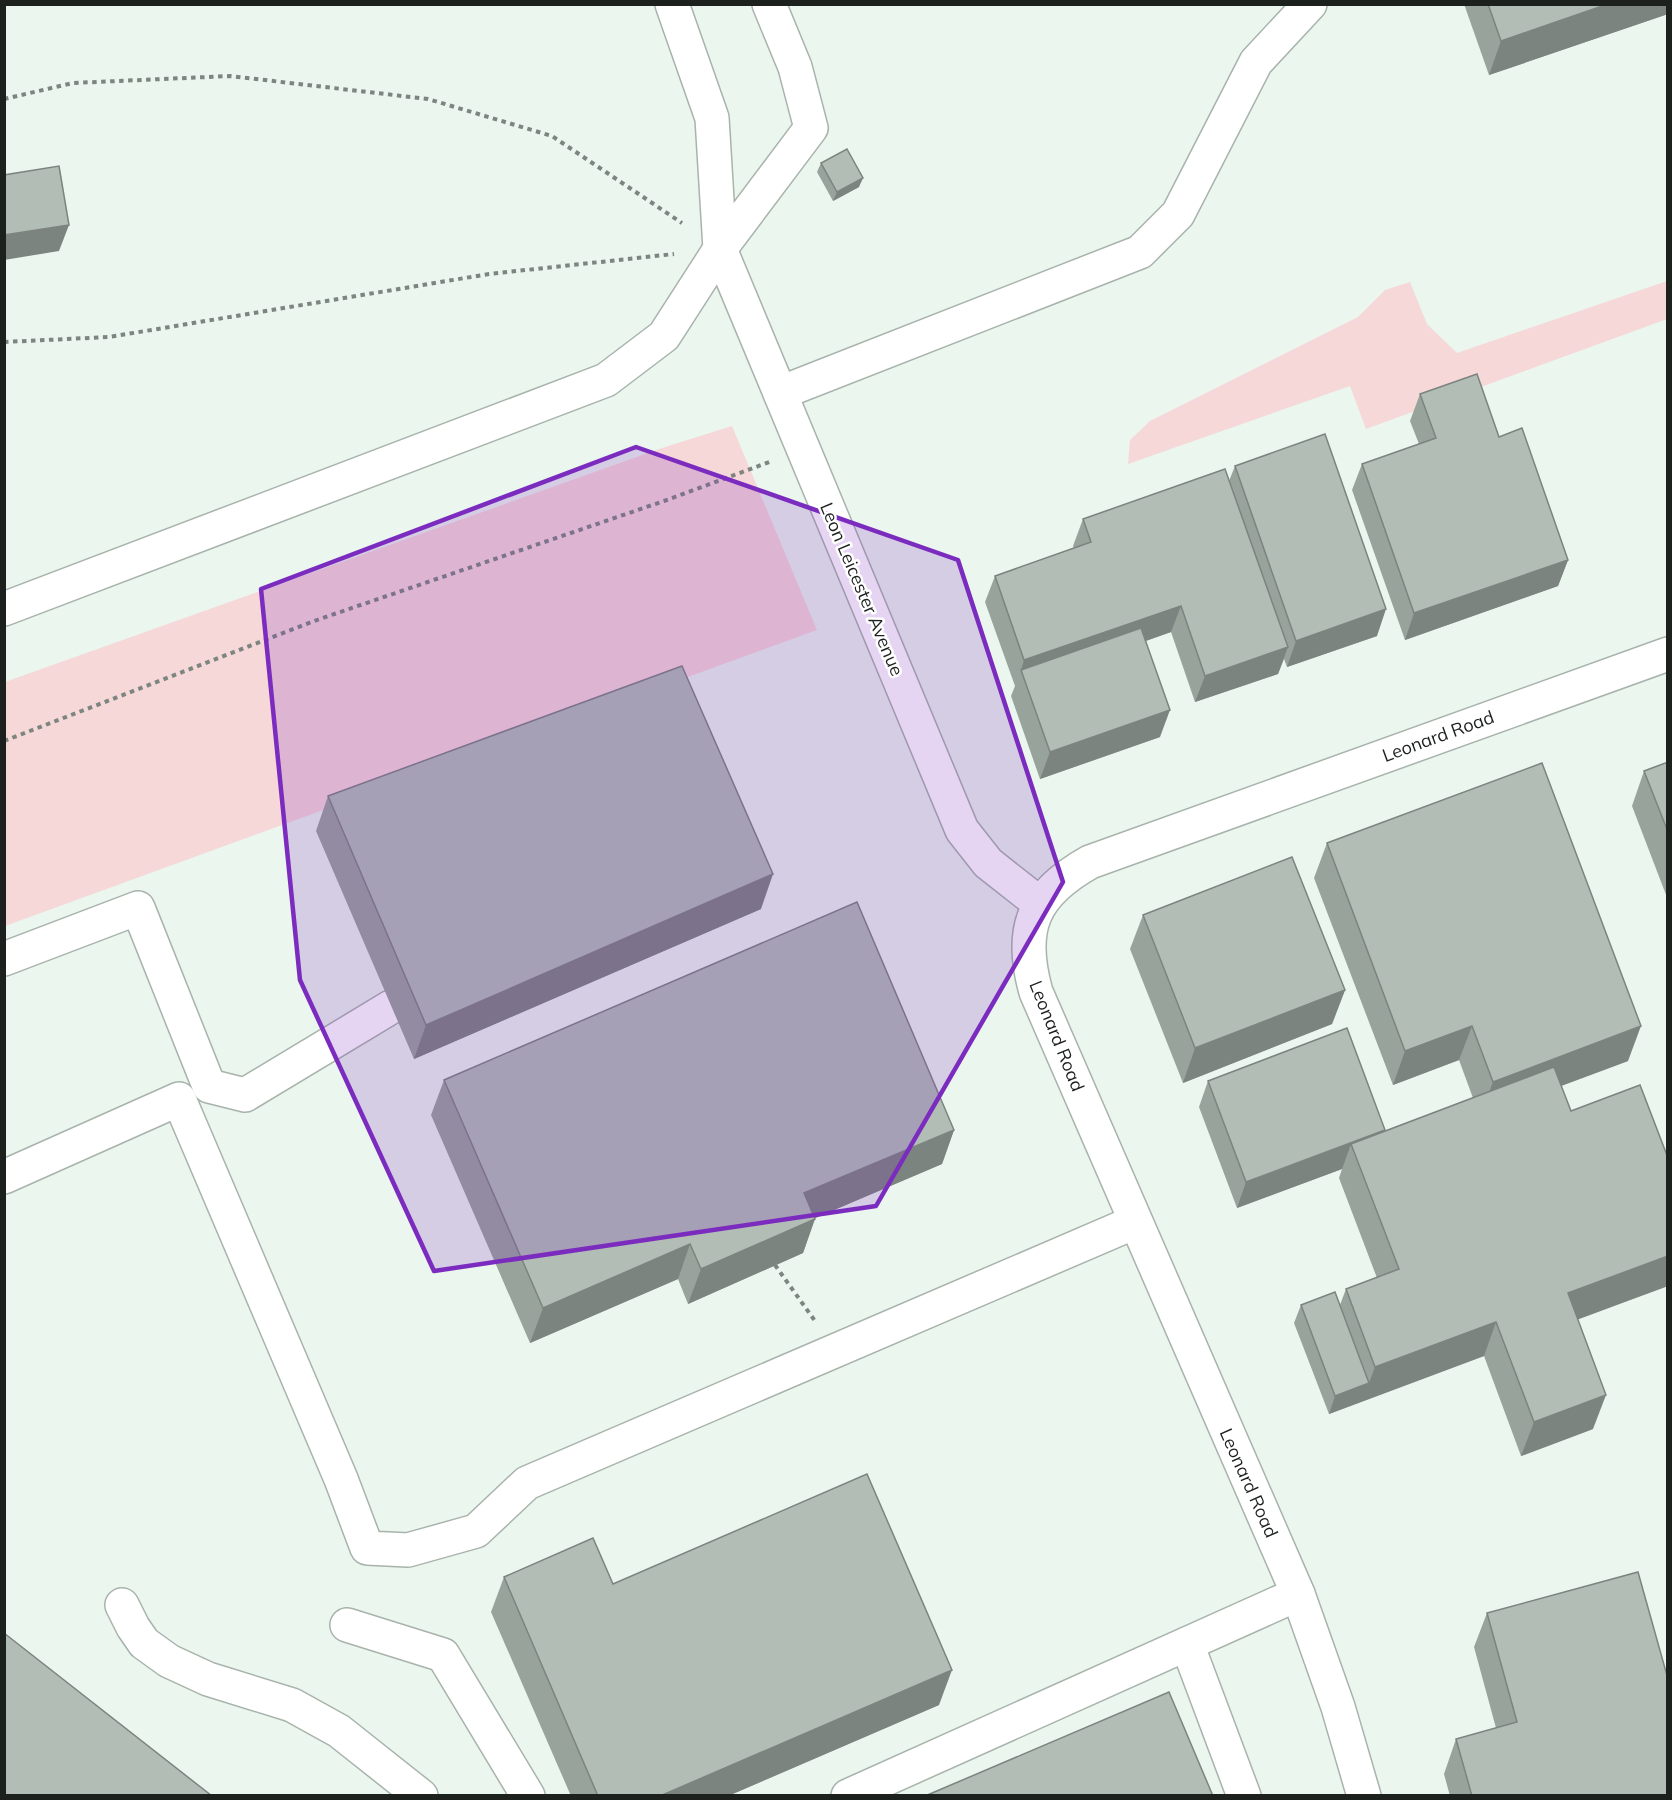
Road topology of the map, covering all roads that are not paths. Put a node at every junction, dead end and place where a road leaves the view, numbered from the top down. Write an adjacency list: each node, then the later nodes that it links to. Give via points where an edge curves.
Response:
1 (672, 4): 4 (street, Leon Leicester Avenue, via 712,118)
2 (770, 4): 4 (street, via 795,67 811,128)
3 (1310, 4): 5 (street, via 1256,62 1178,214 1140,252)
4 (720, 249): 5 (street, Leon Leicester Avenue); 6 (street, via 664,336 606,380)
5 (780, 393): 8 (street, Leon Leicester Avenue, via 962,830 988,863)
6 (4, 609)
7 (1668, 654): 8 (street, Leonard Road, via 1090,862 1061,880)
8 (1040, 904): 14 (street, Leonard Road, via 1028,950 1036,992)
9 (4, 958): 11 (street, via 138,909)
10 (391, 1007): 11 (street, via 245,1095)
11 (209, 1086): 12 (street)
12 (179, 1099): 13 (street); 14 (street, via 367,1548 408,1550 476,1532 526,1483)
13 (4, 1177)
14 (1135, 1222): 15 (street, Leonard Road)
15 (1298, 1594): 18 (street); 23 (street, Leonard Road)
16 (122, 1605): 19 (street, via 144,1643 169,1661 208,1679 292,1705 339,1731)
17 (347, 1625): 20 (street, via 443,1655)
18 (1187, 1644): 21 (street); 22 (street)
19 (421, 1796)
20 (528, 1796)
21 (848, 1796)
22 (1244, 1796)
23 (1364, 1796)

